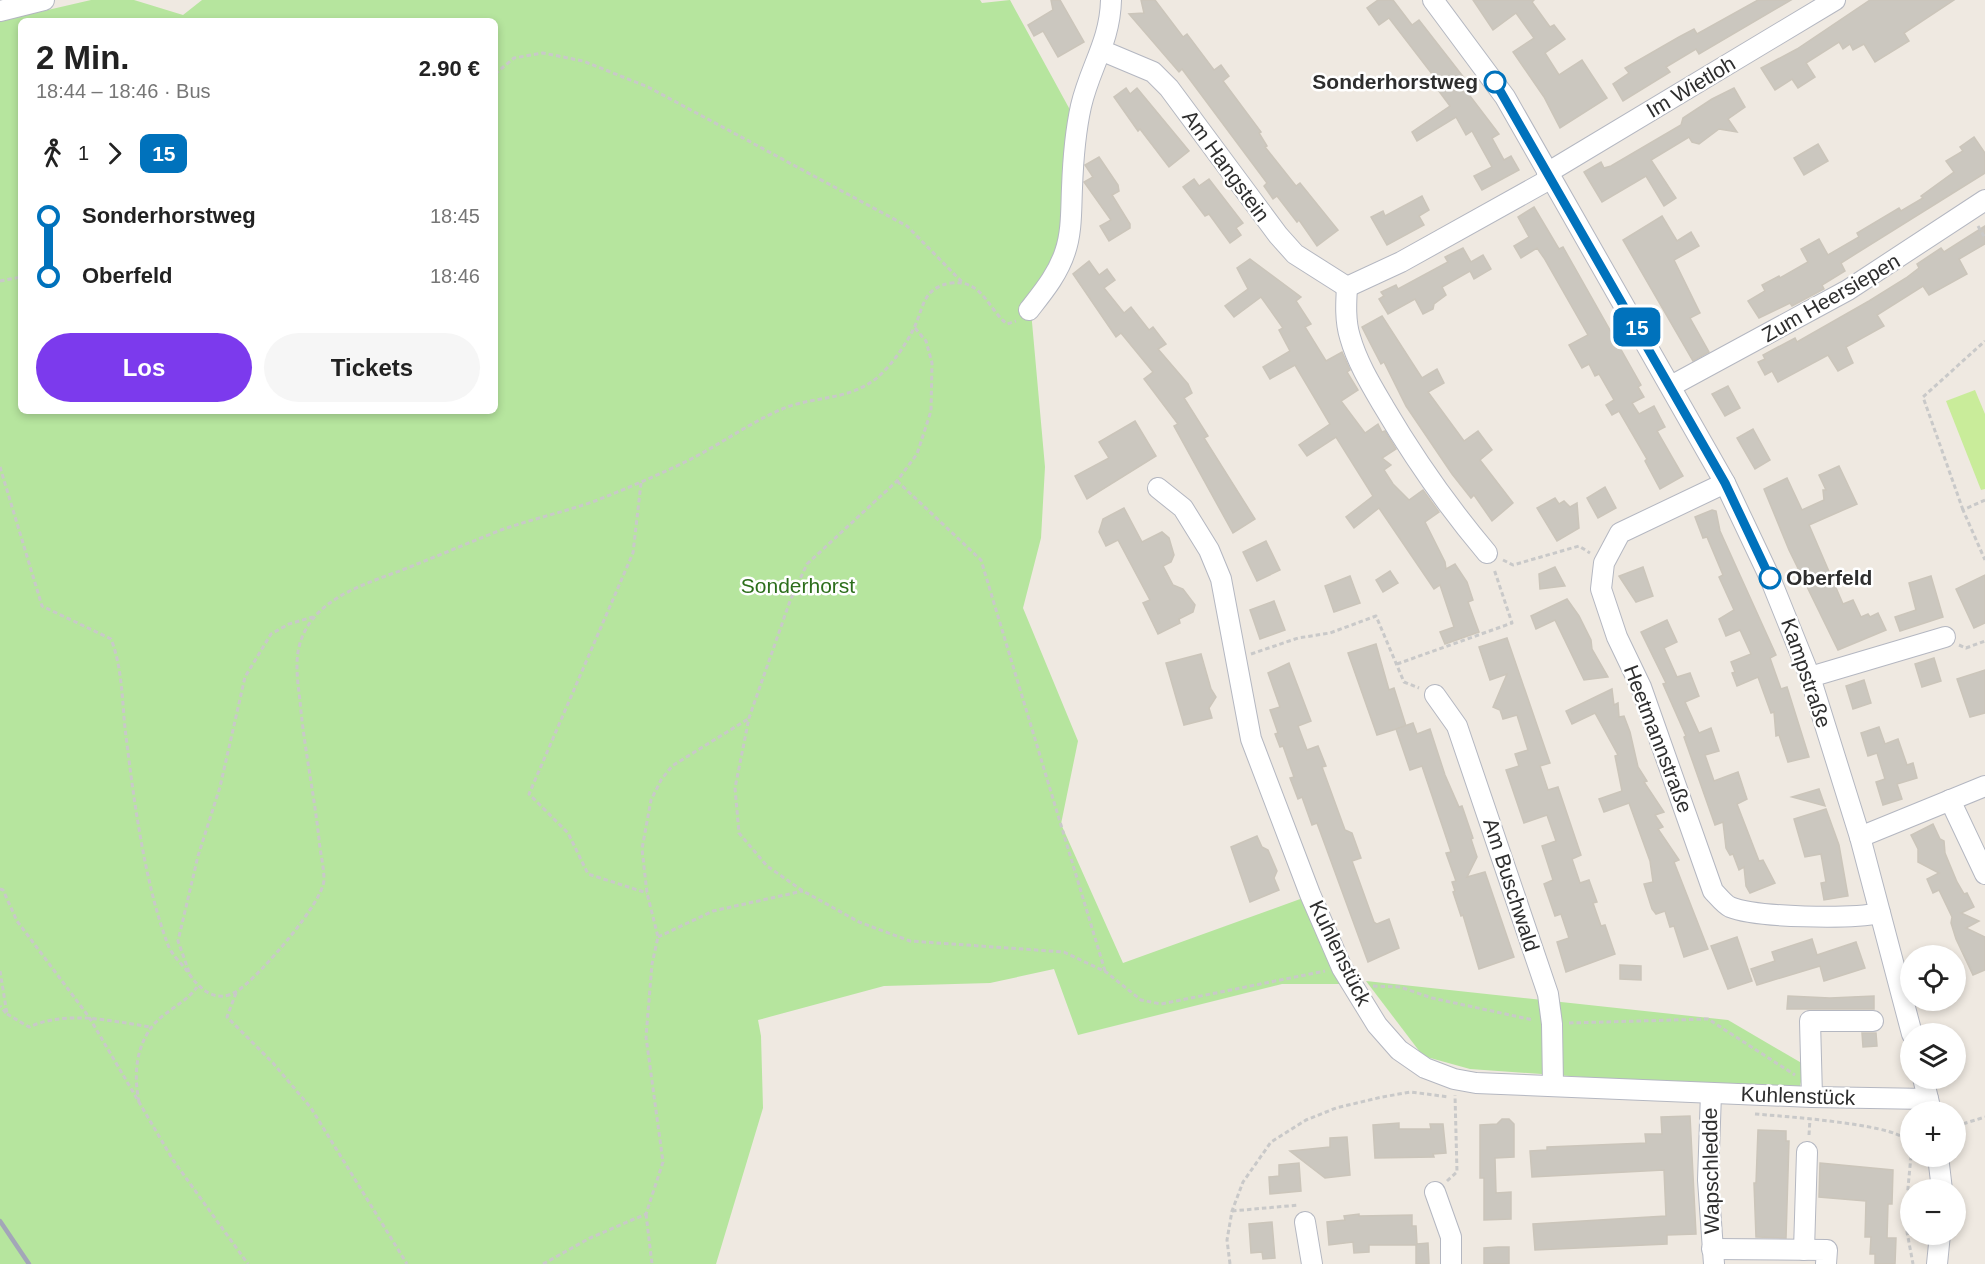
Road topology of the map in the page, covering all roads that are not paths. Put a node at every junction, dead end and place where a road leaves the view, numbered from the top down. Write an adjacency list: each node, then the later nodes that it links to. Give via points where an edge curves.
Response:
1 (44, 0): 5 (street)
2 (1111, 0): 6 (street)
3 (1433, 0): 7 (street, Kampstraße, via 1494,80)
4 (1835, 0): 7 (street, Im Wietloh)
5 (0, 11)
6 (1103, 51): 9 (street, Am Hangstein, via 1154,72 1295,254); 10 (street, via 1078,119 1066,252 1054,277)
7 (1549, 176): 9 (street, via 1401,262); 11 (street, Kampstraße)
8 (1985, 200): 11 (street, Zum Heersiepen, via 1848,290)
9 (1347, 287): 14 (street, via 1349,336 1363,371 1403,439)
10 (1029, 310)
11 (1671, 386): 12 (street, Kampstraße)
12 (1725, 483): 16 (street, Kampstraße, via 1793,631); 22 (street, Heetmannstraße, via 1620,533 1604,563 1600,589 1617,637 1645,698 1713,891 1728,906 1753,913 1861,917)
13 (1158, 488): 25 (street, Kuhlenstück, via 1183,508 1209,550 1221,579 1251,738 1342,968 1384,1034 1425,1068 1454,1079)
14 (1487, 553)
15 (1945, 637): 16 (street)
16 (1809, 677): 20 (street, Kampstraße)
17 (1435, 695): 25 (street, Am Buschwald, via 1457,726 1548,994)
18 (1985, 786): 19 (street)
19 (1950, 800): 20 (street); 21 (street)
20 (1860, 837): 22 (street, Kampstraße)
21 (1985, 874)
22 (1880, 913): 24 (street, Kampstraße)
23 (1873, 1021): 27 (street, via 1810,1021)
24 (1908, 1023)
25 (1553, 1085): 26 (street, Kuhlenstück)
26 (1711, 1093): 27 (street, Kuhlenstück); 34 (street, Wapschledde, via 1708,1180)
27 (1812, 1097): 28 (street, Kuhlenstück)
28 (1900, 1103)
29 (1808, 1152): 33 (street)
30 (1435, 1192): 36 (street, via 1451,1237)
31 (1305, 1222): 35 (street)
32 (1939, 1245): 38 (street)
33 (1804, 1250): 34 (street, Wapschledde); 37 (street, Wapschledde, via 1827,1250)
34 (1713, 1256)
35 (1312, 1264)
36 (1451, 1264)
37 (1826, 1264)
38 (1936, 1264)

